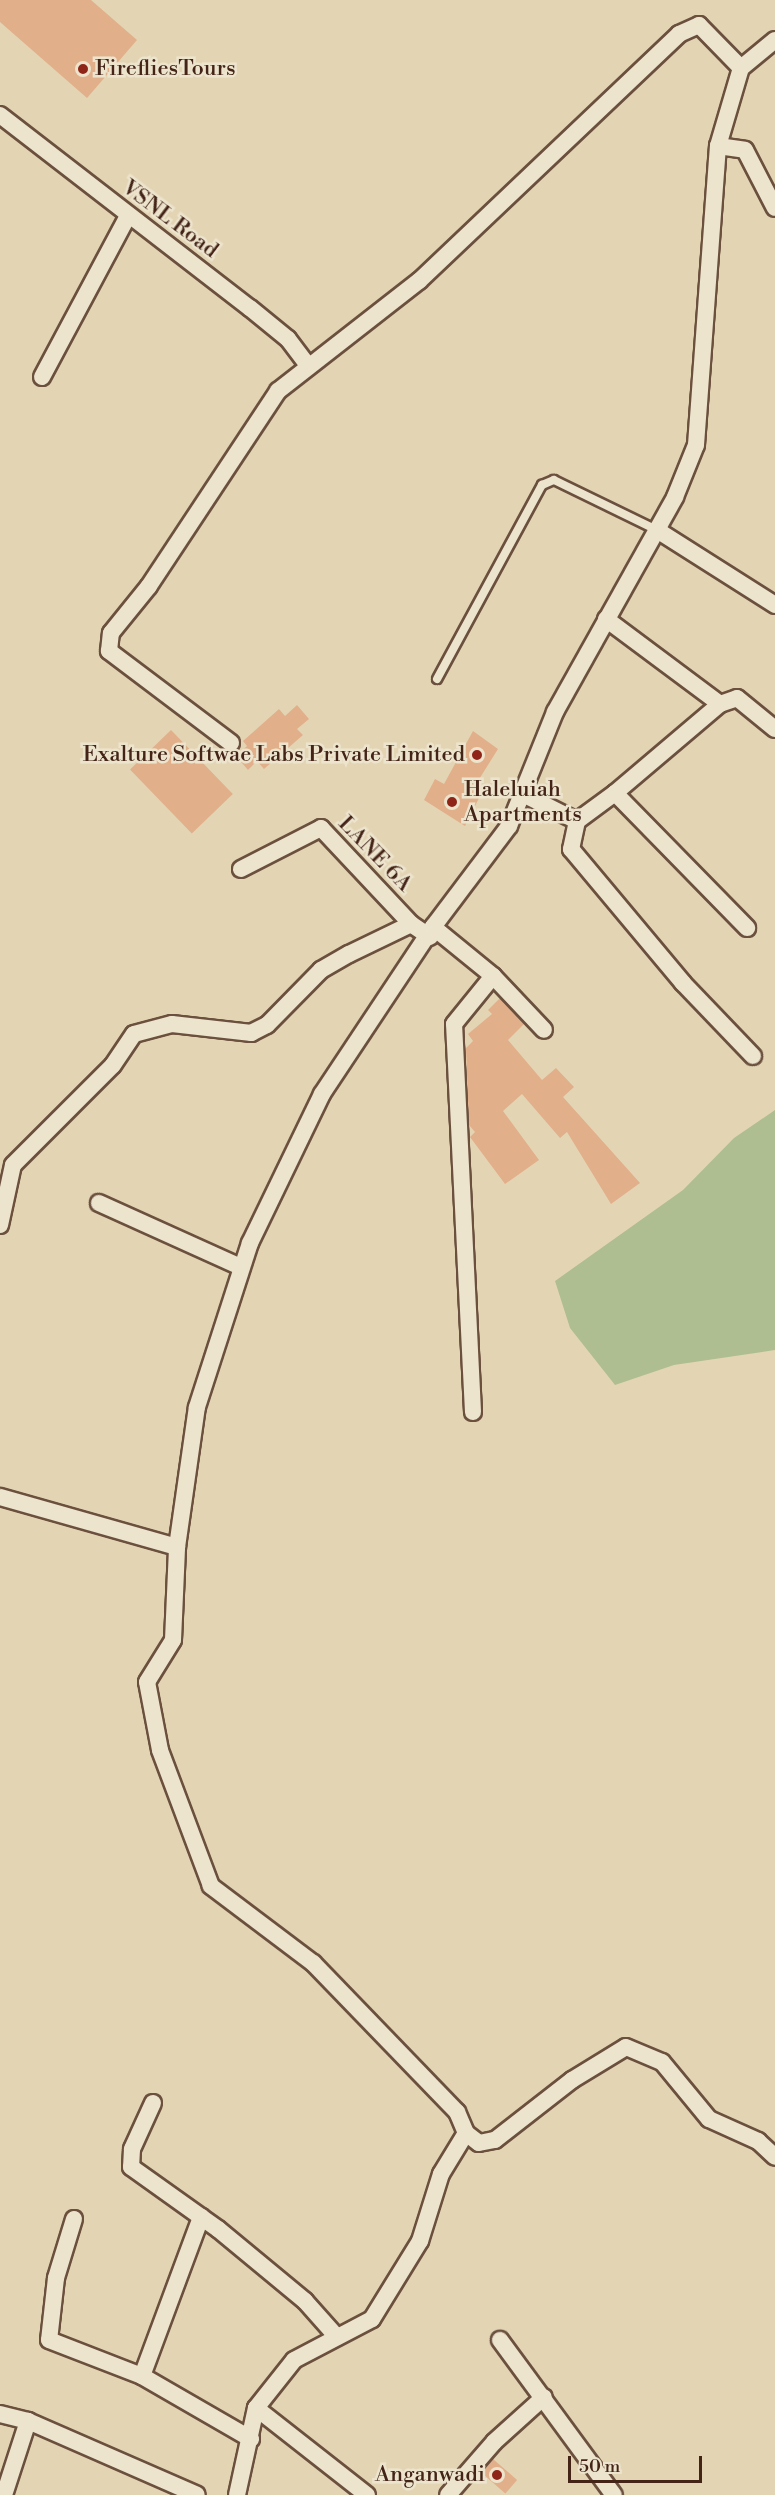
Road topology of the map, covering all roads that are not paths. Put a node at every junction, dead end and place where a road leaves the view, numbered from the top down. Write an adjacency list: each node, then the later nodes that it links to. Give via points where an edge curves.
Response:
1 (775, 40): 2 (street)
2 (741, 68): 4 (street); 7 (street, via 699,26 679,34 419,281 327,355)
3 (0, 115): 6 (street, VSNL Road)
4 (718, 146): 5 (street, via 745,150); 9 (street, via 696,445)
5 (775, 208)
6 (128, 216): 7 (street, VSNL Road, via 288,339); 8 (street)
7 (307, 364): 15 (street, via 278,391 149,586 111,633 110,651)
8 (42, 377)
9 (657, 530): 10 (street); 11 (street); 12 (lane, via 562,483 542,485)
10 (775, 605)
11 (606, 619): 13 (street); 17 (street, via 527,771)
12 (436, 679)
13 (720, 704): 14 (street, via 737,698); 16 (street)
14 (775, 729)
15 (231, 743)
16 (615, 793): 18 (street); 21 (street)
17 (523, 794): 18 (street); 22 (street, via 509,826)
18 (577, 821): 25 (street, via 571,849 683,983)
19 (241, 869): 20 (street, LANE 6A, via 321,828)
20 (411, 924): 22 (street); 27 (street, via 321,970 267,1025 251,1033 172,1024 134,1035 113,1065 13,1165)
21 (747, 928)
22 (432, 932): 23 (street); 28 (street, via 322,1094)
23 (493, 976): 24 (street); 29 (street, via 454,1024)
24 (544, 1030)
25 (753, 1056)
26 (99, 1203): 28 (street)
27 (0, 1225)
28 (241, 1268): 31 (street, via 196,1407)
29 (473, 1412)
30 (0, 1497): 31 (street)
31 (177, 1547): 33 (street, via 173,1640 147,1682 160,1750 211,1886 312,1963 457,2112)
32 (153, 2103): 35 (street, via 132,2149 131,2167)
33 (466, 2133): 34 (street, via 479,2143 495,2140 581,2073 626,2047 662,2062 709,2119 759,2141); 37 (street, via 441,2174 420,2241 372,2319)
34 (775, 2157)
35 (201, 2217): 37 (street, via 305,2301); 39 (street)
36 (74, 2219): 39 (street, via 56,2278 49,2340)
37 (337, 2337): 41 (street, via 294,2360)
38 (500, 2340): 40 (street)
39 (142, 2376): 44 (street)
40 (544, 2397): 49 (street, via 494,2442); 50 (street)
41 (256, 2408): 44 (street); 48 (street)
42 (0, 2414): 43 (street)
43 (28, 2421): 45 (street); 46 (street)
44 (251, 2439): 47 (street)
45 (4, 2495)
46 (197, 2495)
47 (237, 2495)
48 (366, 2495)
49 (448, 2495)
50 (614, 2495)

